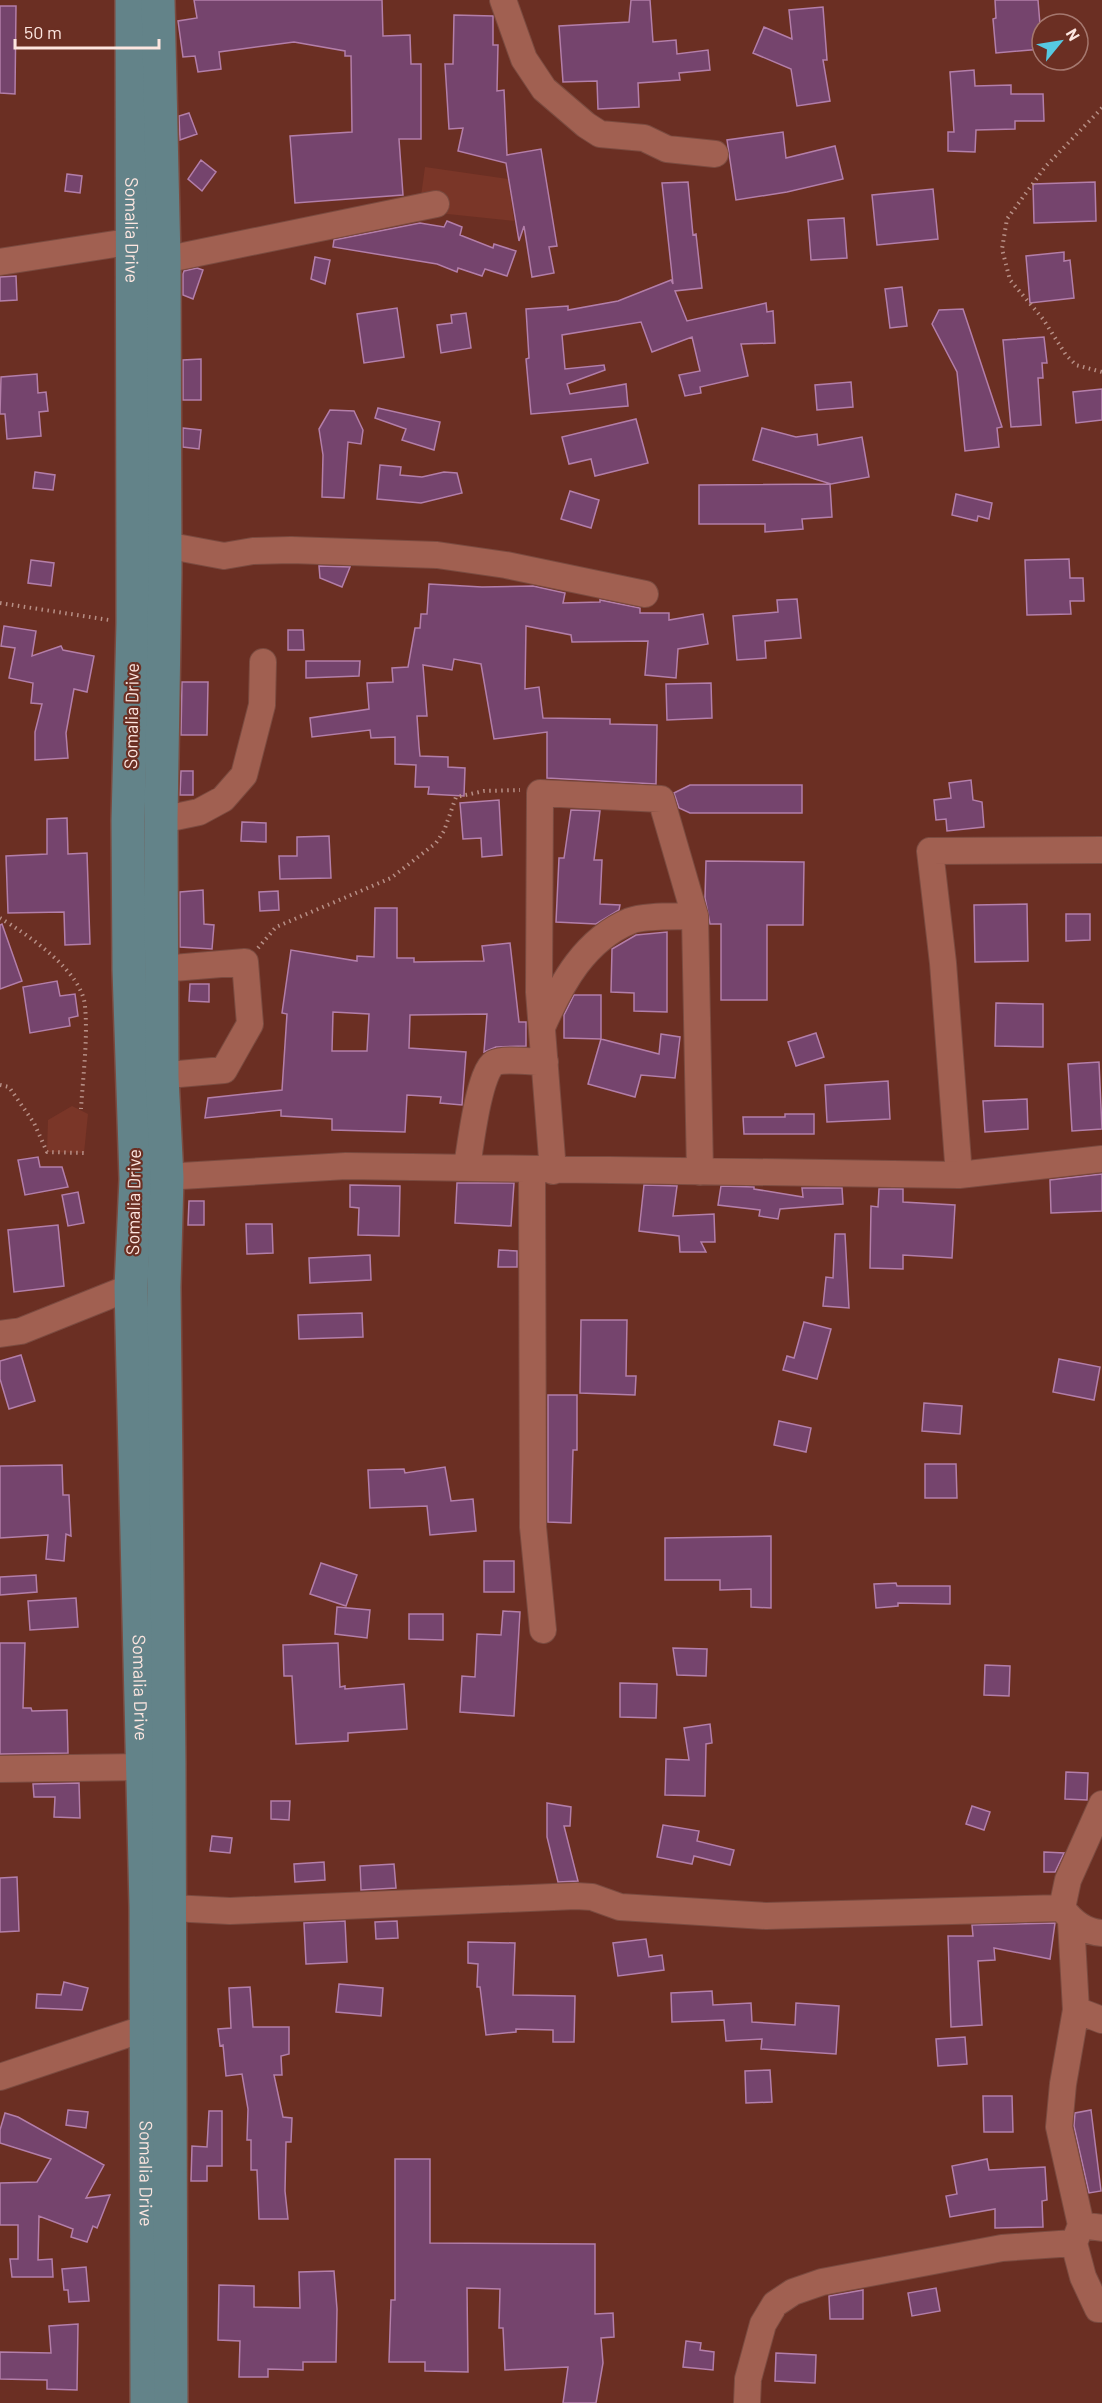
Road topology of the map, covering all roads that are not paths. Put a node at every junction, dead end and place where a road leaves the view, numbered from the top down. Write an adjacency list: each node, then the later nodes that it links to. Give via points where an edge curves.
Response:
1 (132, 0): 6 (main road, Somalia Drive)
2 (158, 0): 7 (main road, Somalia Drive)
3 (503, 0): 4 (street, via 524,59 544,89 586,125 600,134 644,138 667,149)
4 (715, 154)
5 (436, 204): 7 (street)
6 (134, 241): 8 (street); 18 (main road, Somalia Drive, via 128,821)
7 (164, 260): 9 (main road, Somalia Drive)
8 (0, 262)
9 (165, 545): 10 (street, via 224,556 291,550 437,555); 12 (main road, Somalia Drive)
10 (645, 594)
11 (263, 662): 12 (street, via 262,705 244,775 223,799 199,812)
12 (160, 820): 15 (main road, Somalia Drive)
13 (1102, 850): 23 (street, via 930,851)
14 (695, 916): 16 (street, via 632,920 595,943 572,969); 16 (street, via 661,799 540,793); 22 (street)
15 (161, 969): 18 (main road, Somalia Drive); 18 (street, via 245,962 250,1024 224,1070)
16 (541, 1030): 17 (street)
17 (545, 1062): 20 (street, via 495,1062 488,1068); 21 (street)
18 (147, 1077): 24 (main road, Somalia Drive)
19 (1102, 1159): 23 (street)
20 (467, 1167): 21 (street); 24 (street, via 346,1166)
21 (543, 1171): 22 (street); 27 (street, via 533,1527)
22 (700, 1172): 23 (street)
23 (959, 1175)
24 (152, 1178): 25 (main road, Somalia Drive); 31 (main road, Somalia Drive, via 164,1287)
25 (131, 1287): 26 (street, via 21,1330); 28 (main road, Somalia Drive)
26 (0, 1334)
27 (543, 1630)
28 (143, 1767): 29 (street); 31 (main road, Somalia Drive)
29 (0, 1769)
30 (1102, 1804): 32 (street, via 1068,1880)
31 (158, 1907): 32 (street, via 242,1910 576,1896 620,1907 766,1916); 36 (main road, Somalia Drive); 41 (main road, Somalia Drive)
32 (1067, 1915): 33 (street, via 1084,1928); 34 (street)
33 (1102, 1933)
34 (1076, 2010): 35 (street); 38 (street, via 1059,2127 1068,2178)
35 (1102, 2020)
36 (146, 2028): 37 (street); 40 (main road, Somalia Drive)
37 (0, 2078)
38 (1085, 2232): 39 (street, via 1083,2277 1098,2309); 42 (street, via 822,2282 793,2292 775,2304 763,2324 748,2379)
39 (1102, 2309)
40 (147, 2403)
41 (171, 2403)
42 (747, 2403)

